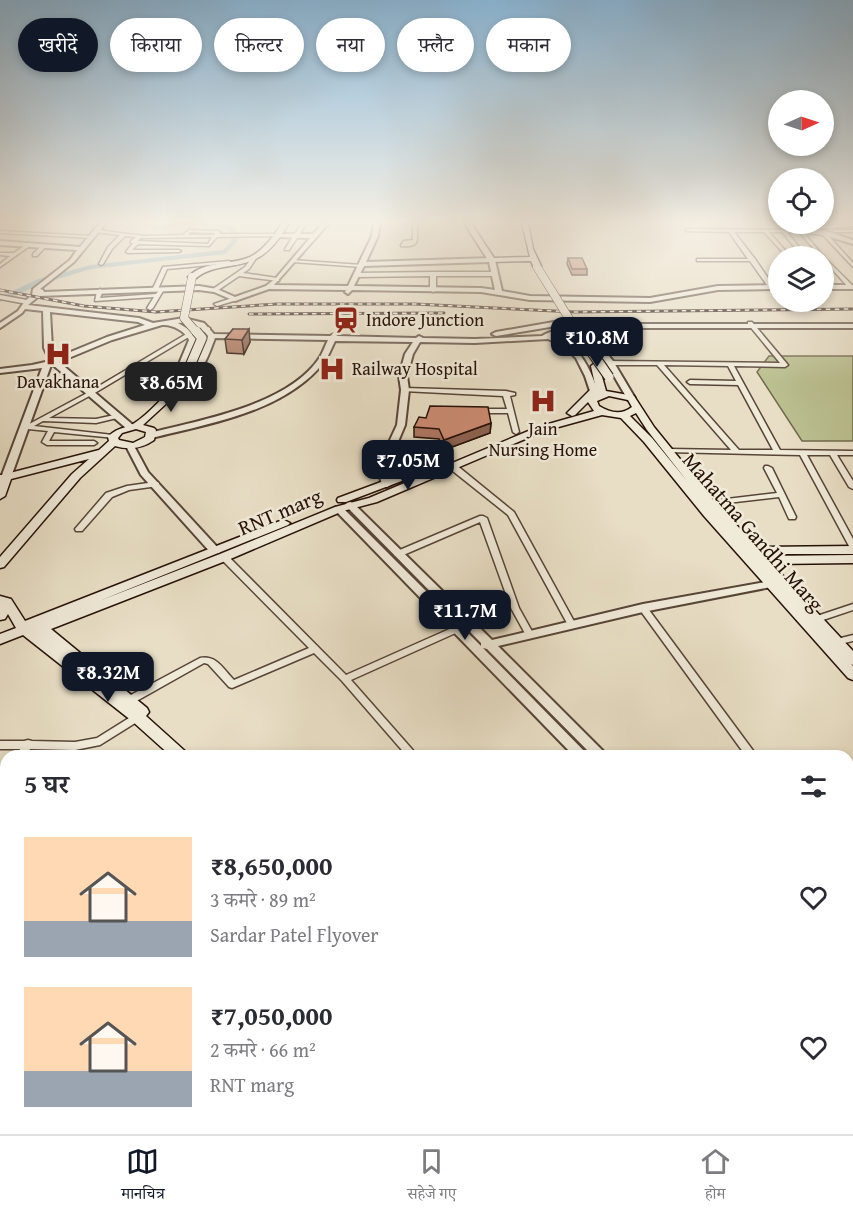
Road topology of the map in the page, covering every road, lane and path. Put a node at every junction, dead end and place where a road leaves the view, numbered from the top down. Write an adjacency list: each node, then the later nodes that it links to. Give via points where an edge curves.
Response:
1 (381, 275): 23 (street)
2 (53, 276): 17 (street)
3 (56, 276): 17 (street)
4 (163, 276): 27 (street)
5 (194, 276): 53 (main road, bridge, via 184,318 202,338)
6 (235, 276): 22 (street)
7 (250, 276): 16 (street)
8 (280, 276): 16 (street)
9 (357, 276): 25 (street)
10 (433, 276): 24 (street)
11 (494, 276): 26 (street)
12 (497, 276): 26 (street)
13 (538, 276): 37 (main road)
14 (542, 276): 54 (main road, bridge)
15 (841, 276): 20 (street)
16 (277, 280): 21 (street)
17 (43, 287): 28 (street)
18 (768, 287): 26 (street, via 718,288 650,300 530,298)
19 (834, 287): 20 (street)
20 (852, 287)
21 (266, 288): 25 (street); 30 (street)
22 (214, 290): 27 (street); 30 (street)
23 (378, 290): 24 (street); 25 (street)
24 (433, 290): 26 (street)
25 (349, 291): 26 (street)
26 (498, 292)
27 (158, 293): 28 (street); 31 (street); 34 (street)
28 (35, 294): 33 (street)
29 (0, 297): 33 (street)
30 (235, 299): 32 (street)
31 (116, 303)
32 (217, 304)
33 (25, 305): 35 (street); 41 (street)
34 (150, 309)
35 (46, 311): 39 (street, via 139,320); 49 (street)
36 (171, 322): 39 (street); 43 (street, via 197,321); 44 (street)
37 (565, 322): 46 (street, via 507,333); 54 (main road, bridge)
38 (750, 324): 40 (street); 42 (street); 51 (street, via 785,365)
39 (152, 325): 49 (street)
40 (853, 325)
41 (0, 326)
42 (581, 326): 45 (street, via 561,327); 48 (street)
43 (211, 333): 44 (street); 47 (street); 53 (street, via 196,374)
44 (190, 334): 53 (street, via 194,339 177,376); 58 (street)
45 (547, 335): 46 (street, via 499,340); 59 (street, via 565,343 585,365)
46 (422, 337): 47 (street); 47 (street); 57 (street, via 409,354 403,376)
47 (333, 338): 72 (street, via 326,356 313,372 290,389 242,410)
48 (610, 363): 50 (street); 60 (street)
49 (50, 364): 52 (street); 58 (street); 68 (street)
50 (658, 364): 51 (street); 77 (street)
51 (730, 365): 56 (street)
52 (0, 371)
53 (185, 377): 67 (main road, via 177,389)
54 (604, 378): 59 (main road); 60 (main road, Mahatma Gandhi Marg)
55 (690, 382): 56 (street)
56 (740, 383): 78 (street)
57 (405, 390): 62 (street, via 510,394); 87 (street, via 401,425 382,468)
58 (91, 393): 65 (street); 66 (street)
59 (597, 400): 60 (main road); 63 (main road, RNT marg); 63 (main road); 64 (main road)
60 (631, 400): 64 (main road, via 634,412); 76 (main road, Mahatma Gandhi Marg)
61 (466, 411): 62 (street)
62 (511, 411): 71 (street)
63 (576, 415): 70 (main road, via 610,420); 71 (main road, RNT marg); 83 (main road, RNT marg)
64 (622, 415): 70 (main road, Mahatma Gandhi Marg)
65 (119, 416): 66 (street, via 96,421); 67 (street)
66 (43, 420): 68 (street)
67 (133, 427): 72 (main road, via 148,429); 73 (main road, via 119,431)
68 (26, 428): 69 (street); 85 (street)
69 (52, 430): 73 (street); 74 (street, via 47,443)
70 (640, 431): 98 (main road, Mahatma Gandhi Marg, via 708,514)
71 (516, 432): 87 (main road, RNT marg)
72 (152, 435): 75 (main road, via 147,441)
73 (114, 440): 75 (main road); 79 (main road)
74 (94, 443)
75 (130, 446): 86 (street)
76 (669, 451): 77 (street); 91 (main road, Mahatma Gandhi Marg)
77 (736, 451): 78 (street)
78 (777, 451): 80 (street)
79 (103, 452): 85 (main road); 100 (main road, via 76,476)
80 (803, 453): 81 (street); 95 (street)
81 (832, 453): 82 (street); 88 (street)
82 (853, 453)
83 (452, 466): 92 (main road, RNT marg); 107 (street, via 511,514)
84 (768, 468): 89 (street)
85 (3, 478): 90 (main road)
86 (154, 484): 94 (street, via 117,490); 96 (street)
87 (387, 484): 96 (main road, RNT marg)
88 (853, 487)
89 (780, 495): 91 (street); 93 (street)
90 (0, 496)
91 (710, 502): 98 (main road, Mahatma Gandhi Marg)
92 (346, 508): 96 (main road, RNT marg); 97 (street); 109 (street)
93 (792, 517)
94 (79, 529)
95 (853, 548): 98 (main road)
96 (219, 554): 108 (main road, RNT marg); 116 (street)
97 (398, 554): 110 (street, via 483,518 515,608); 114 (street)
98 (752, 556): 99 (main road); 101 (main road, Mahatma Gandhi Marg); 106 (main road, Mahatma Gandhi Marg)
99 (853, 560)
100 (0, 564)
101 (771, 584): 104 (street); 118 (main road, Mahatma Gandhi Marg)
102 (3, 601): 105 (main road); 108 (main road)
103 (853, 607): 106 (street)
104 (643, 608): 107 (street); 130 (street)
105 (0, 616)
106 (814, 620): 113 (main road, Mahatma Gandhi Marg)
107 (572, 625): 110 (street)
108 (31, 626): 112 (main road, RNT marg); 120 (main road); 121 (main road)
109 (457, 628): 115 (street); 119 (street)
110 (530, 635): 114 (street)
111 (853, 638): 113 (street)
112 (0, 639)
113 (836, 642): 117 (main road, Mahatma Gandhi Marg)
114 (489, 644): 115 (street); 129 (street)
115 (477, 648): 128 (street)
116 (315, 649): 119 (street); 120 (street, via 232,686 211,662 203,660)
117 (853, 660)
118 (853, 675)
119 (345, 679): 127 (street)
120 (130, 700): 126 (main road)
121 (136, 717): 122 (street, via 100,741 75,746); 125 (main road)
122 (28, 744): 123 (street); 124 (street)
123 (0, 745)
124 (25, 750)
125 (174, 750)
126 (183, 750)
127 (408, 750)
128 (576, 750)
129 (595, 750)
130 (748, 750)

